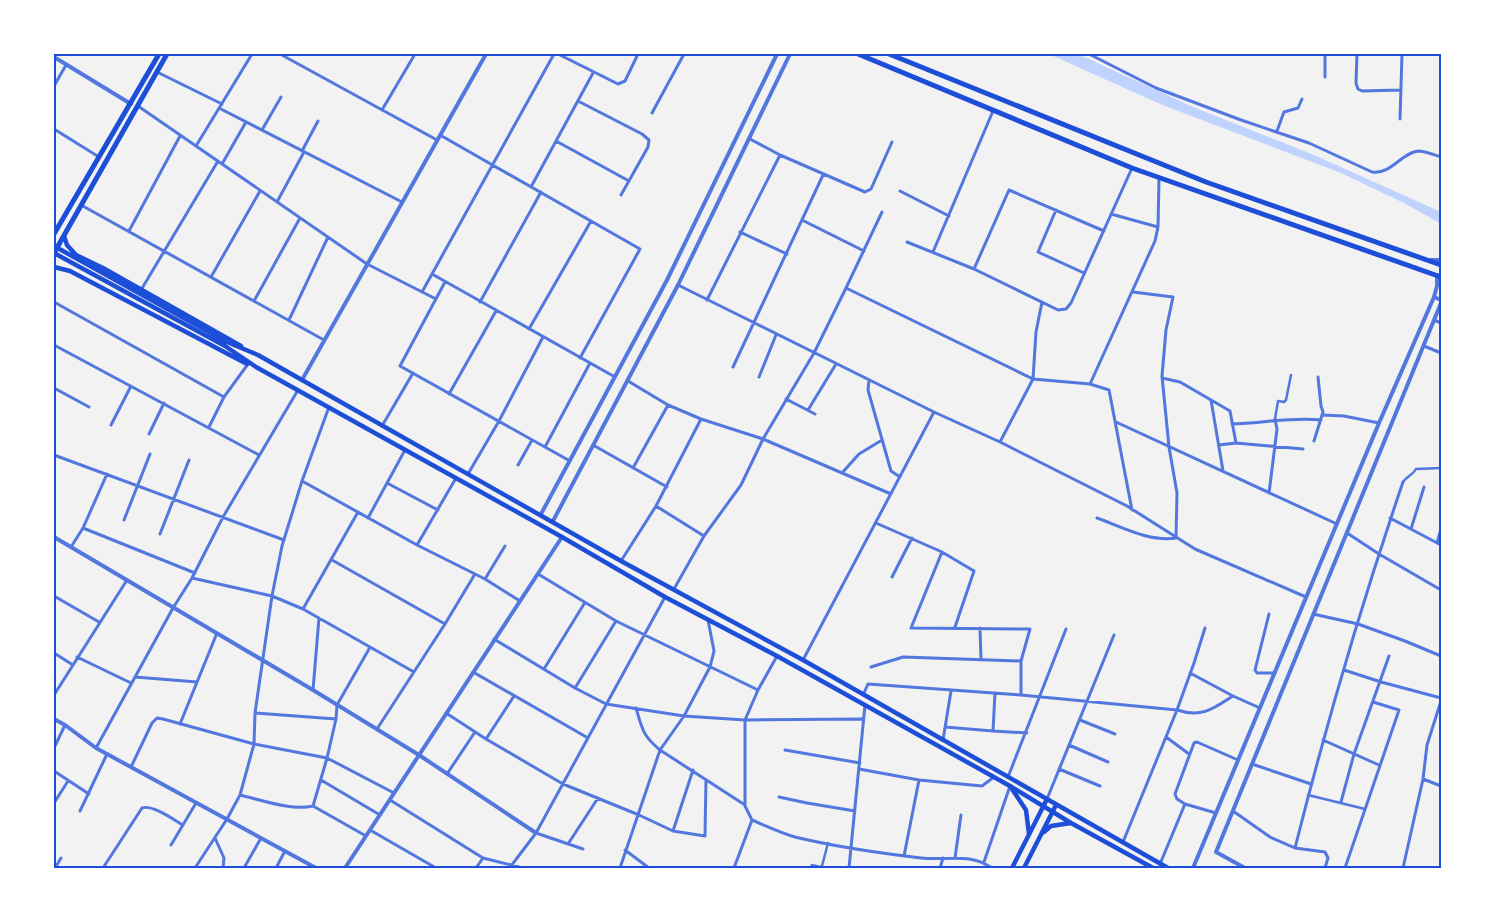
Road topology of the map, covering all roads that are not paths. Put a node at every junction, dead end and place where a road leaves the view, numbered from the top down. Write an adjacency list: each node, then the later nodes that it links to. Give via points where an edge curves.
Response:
1 (159, 54): 32 (main road)
2 (168, 54): 24 (main road)
3 (252, 54): 34 (street)
4 (280, 54): 35 (street)
5 (410, 54): 19 (street)
6 (486, 54): 44 (street)
7 (554, 54): 57 (street)
8 (558, 54): 25 (street)
9 (638, 54): 25 (street, via 622,84)
10 (684, 54): 37 (street)
11 (777, 54): 21 (street)
12 (790, 54): 23 (street)
13 (858, 54): 36 (main road)
14 (889, 54): 92 (main road, via 1206,182)
15 (1089, 54): 43 (street, via 1156,88)
16 (1325, 54): 26 (street)
17 (1357, 54): 28 (street, via 1358,89)
18 (1402, 54): 28 (street)
19 (414, 55): 35 (street)
20 (54, 57): 22 (street)
21 (772, 63): 23 (street); 142 (street)
22 (66, 65): 27 (street); 32 (street)
23 (782, 68): 46 (street)
24 (157, 72): 33 (main road); 34 (street)
25 (593, 73): 31 (street)
26 (1325, 77)
27 (54, 86)
28 (1400, 90): 38 (street)
29 (281, 97): 42 (street)
30 (1302, 99): 43 (street, via 1298,108 1284,112)
31 (578, 101): 48 (street); 61 (street, via 647,138 648,146)
32 (131, 104): 54 (main road)
33 (137, 106): 45 (street); 69 (main road)
34 (220, 106): 40 (street); 50 (street)
35 (382, 110): 47 (street)
36 (994, 111): 58 (main road); 73 (street)
37 (652, 112)
38 (1400, 119)
39 (318, 121): 51 (street)
40 (246, 122): 42 (street); 56 (street)
41 (54, 129): 54 (street)
42 (262, 130): 51 (street)
43 (1277, 131): 53 (street, via 1375,172 1386,170 1413,152)
44 (440, 135): 47 (street); 57 (street)
45 (180, 136): 50 (street); 79 (street)
46 (750, 139): 52 (street); 104 (street)
47 (438, 140): 68 (street)
48 (556, 141): 61 (street); 62 (street)
49 (892, 142): 59 (street, via 872,189 867,192)
50 (196, 146): 55 (street)
51 (303, 151): 67 (street); 68 (street)
52 (780, 155): 59 (street); 81 (street)
53 (1441, 157)
54 (99, 158): 78 (main road)
55 (218, 161): 56 (street); 86 (street)
56 (222, 164): 63 (street)
57 (492, 164): 62 (street); 100 (street)
58 (1132, 168): 60 (main road); 72 (street)
59 (823, 175): 75 (street)
60 (1159, 178): 77 (street); 101 (main road)
61 (629, 181): 66 (street)
62 (531, 187): 65 (street)
63 (260, 190): 67 (street); 102 (street)
64 (900, 191): 73 (street)
65 (541, 192): 76 (street); 114 (street)
66 (621, 195)
67 (277, 202): 74 (street)
68 (402, 202): 94 (street)
69 (81, 205): 79 (street); 82 (main road)
70 (1056, 210): 80 (street); 97 (street, via 1009,190); 99 (street, via 1038,252)
71 (882, 212): 87 (street)
72 (1111, 214): 77 (street); 80 (street)
73 (949, 216): 88 (street)
74 (300, 218): 83 (street); 112 (street)
75 (802, 220): 87 (street); 90 (street)
76 (591, 221): 122 (street); 132 (street, via 640,249)
77 (1158, 227): 108 (street)
78 (55, 231)
79 (129, 231): 86 (street)
80 (1104, 231): 99 (street)
81 (740, 232): 90 (street); 111 (street)
82 (64, 234): 89 (main road); 91 (main road, via 67,245)
83 (328, 238): 94 (street); 118 (street)
84 (907, 242): 88 (street)
85 (54, 246): 126 (main road)
86 (164, 251): 102 (street); 106 (street)
87 (864, 251): 105 (street)
88 (933, 252): 97 (street)
89 (54, 253): 126 (main road)
90 (787, 254): 121 (street)
91 (76, 255): 98 (main road, via 68,255 65,260); 106 (main road)
92 (1426, 260): 93 (street); 95 (main road)
93 (1441, 260)
94 (367, 264): 107 (street); 125 (street)
95 (1441, 265)
96 (54, 267): 98 (main road)
97 (974, 269): 115 (street)
98 (70, 271): 134 (main road)
99 (1084, 273): 115 (street, via 1066,309 1058,310)
100 (432, 274): 103 (street); 107 (street)
101 (1439, 276): 109 (street)
102 (211, 277): 112 (street)
103 (445, 282): 110 (street); 114 (street)
104 (678, 285): 111 (street); 147 (street)
105 (846, 288): 129 (street); 144 (street)
106 (141, 290): 131 (main road)
107 (422, 292): 110 (street)
108 (1133, 292): 143 (street, via 1173,297); 148 (street)
109 (1434, 298): 116 (street); 169 (street)
110 (436, 299): 138 (street, via 400,366)
111 (707, 300): 121 (street)
112 (254, 301): 118 (street)
113 (54, 302): 153 (street)
114 (480, 302): 117 (street)
115 (1042, 302): 144 (street)
116 (1441, 302): 119 (street)
117 (496, 311): 122 (street); 152 (street)
118 (289, 320): 125 (street)
119 (1434, 320): 120 (street); 128 (street)
120 (1441, 323)
121 (754, 324): 123 (street); 137 (street)
122 (529, 329): 124 (street)
123 (776, 335): 129 (street); 140 (street)
124 (543, 337): 132 (street); 167 (street)
125 (324, 340): 145 (street)
126 (226, 344): 131 (main road); 136 (main road)
127 (54, 345): 149 (street)
128 (1424, 346): 130 (street); 229 (street)
129 (814, 353): 135 (street); 154 (street)
130 (1441, 353)
131 (258, 355): 145 (main road)
132 (580, 358): 133 (street)
133 (590, 363): 142 (street); 184 (street)
134 (248, 364): 136 (main road); 153 (street)
135 (836, 364): 146 (street); 160 (street)
136 (256, 367): 151 (main road)
137 (733, 367)
138 (413, 373): 152 (street); 172 (street)
139 (1291, 375): 165 (street, via 1286,400 1278,401)
140 (759, 377)
141 (1318, 377): 163 (street)
142 (616, 378): 192 (street)
143 (1162, 378): 155 (street, via 1180,382); 185 (street)
144 (1033, 379): 148 (street); 179 (street)
145 (302, 380): 172 (main road)
146 (869, 380): 161 (street); 177 (street, via 868,390)
147 (628, 381): 157 (street); 181 (street)
148 (1090, 384): 168 (street, via 1109,390)
149 (131, 386): 156 (street); 171 (street)
150 (54, 388): 158 (street)
151 (298, 390): 159 (main road); 190 (street)
152 (449, 394): 167 (street)
153 (224, 397): 173 (street)
154 (786, 399): 160 (street); 175 (street)
155 (1210, 400): 170 (street, via 1230,411); 182 (street)
156 (164, 403): 173 (street); 174 (street)
157 (668, 405): 164 (street); 194 (street)
158 (89, 407)
159 (328, 408): 187 (main road); 202 (street)
160 (808, 410): 162 (street)
161 (934, 412): 179 (street); 200 (street)
162 (815, 414)
163 (1323, 415): 166 (street); 169 (street)
164 (701, 419): 175 (street); 207 (street)
165 (1275, 419): 166 (street); 170 (street, via 1263,423); 183 (street)
166 (1321, 420): 178 (street)
167 (499, 421): 176 (street); 199 (street)
168 (1116, 422): 185 (street); 215 (street)
169 (1379, 423): 225 (street)
170 (1232, 424): 180 (street)
171 (111, 425)
172 (382, 426): 199 (main road)
173 (209, 427): 190 (street)
174 (149, 434)
175 (763, 439): 197 (street); 231 (street, via 741,485)
176 (532, 440): 184 (street); 193 (street)
177 (882, 440): 197 (street, via 859,454); 200 (street, via 890,471)
178 (1314, 441)
179 (1000, 442): 215 (street)
180 (1236, 443): 182 (street); 183 (street)
181 (593, 444): 194 (street); 209 (street)
182 (1219, 445): 196 (street)
183 (1275, 446): 186 (street); 210 (street)
184 (546, 447): 192 (street)
185 (1169, 447): 196 (street); 235 (street, via 1177,492)
186 (1303, 449)
187 (405, 450): 201 (main road); 204 (street)
188 (54, 454): 198 (street)
189 (150, 454): 206 (street)
190 (260, 455): 218 (street)
191 (189, 460): 212 (street)
192 (570, 461): 205 (street)
193 (518, 465)
194 (633, 468): 207 (street)
195 (1441, 468): 203 (street, via 1416,469)
196 (1224, 472): 210 (street)
197 (842, 473): 211 (street)
198 (107, 474): 206 (street); 226 (street)
199 (468, 474): 217 (main road)
200 (900, 477): 211 (street)
201 (456, 478): 214 (street); 232 (main road)
202 (302, 481): 216 (street); 236 (street)
203 (1403, 482): 221 (street)
204 (386, 483): 214 (street); 219 (street)
205 (558, 483): 209 (street); 217 (street)
206 (138, 485): 212 (street); 222 (street)
207 (666, 487): 213 (street)
208 (1424, 487): 227 (street)
209 (569, 489): 223 (street)
210 (1269, 493): 225 (street)
211 (891, 494): 224 (street)
212 (174, 498): 218 (street); 230 (street)
213 (656, 506): 231 (street); 245 (street)
214 (438, 510): 238 (street)
215 (1132, 510): 235 (street)
216 (358, 512): 219 (street); 244 (street)
217 (540, 514): 223 (main road)
218 (223, 517): 236 (street); 246 (street)
219 (368, 518): 238 (street)
220 (1097, 518): 235 (street, via 1152,537)
221 (1390, 518): 227 (street); 243 (street)
222 (124, 520)
223 (553, 521): 245 (main road)
224 (876, 523): 234 (street); 286 (street)
225 (1336, 524): 257 (street)
226 (83, 528): 241 (street); 246 (street)
227 (1411, 529): 237 (street)
228 (1441, 529): 237 (street)
229 (1347, 533): 243 (street); 264 (street)
230 (160, 534)
231 (704, 536): 253 (street)
232 (562, 537): 248 (street); 258 (main road)
233 (54, 538): 241 (street)
234 (912, 538): 242 (street); 249 (street)
235 (1176, 538): 257 (street)
236 (284, 540): 256 (street)
237 (1437, 542): 239 (street)
238 (417, 545): 247 (street)
239 (1441, 545)
240 (505, 546): 252 (street)
241 (71, 547): 251 (street)
242 (942, 552): 271 (street, via 974,571); 271 (street, via 911,628)
243 (1379, 554): 254 (street); 270 (street)
244 (332, 560): 262 (street); 269 (street)
245 (622, 560): 253 (main road)
246 (195, 573): 250 (street)
247 (475, 574): 252 (street); 269 (street)
248 (538, 574): 259 (street); 260 (street)
249 (892, 577)
250 (192, 578): 256 (street); 261 (street)
251 (127, 579): 261 (street); 268 (street)
252 (485, 579): 259 (street)
253 (674, 589): 286 (main road)
254 (1441, 590)
255 (54, 596): 268 (street)
256 (272, 596): 262 (street); 285 (street)
257 (1306, 596): 297 (street)
258 (665, 597): 266 (main road); 276 (street)
259 (520, 600): 278 (street)
260 (584, 604): 267 (street); 292 (street)
261 (173, 608): 275 (street); 298 (street)
262 (303, 609): 265 (street)
263 (1269, 614): 297 (street, via 1255,670)
264 (1313, 614): 270 (street); 359 (street)
265 (318, 618): 279 (street); 303 (street)
266 (707, 619): 281 (main road); 290 (street, via 714,651)
267 (616, 621): 276 (street); 302 (street)
268 (99, 622): 284 (street)
269 (445, 624): 294 (street)
270 (1358, 624): 283 (street); 293 (street)
271 (955, 627): 272 (street)
272 (980, 628): 287 (street); 288 (street, via 1030,629)
273 (1205, 628): 296 (street)
274 (1066, 629): 312 (street)
275 (216, 633): 285 (street); 299 (street)
276 (646, 635): 290 (street); 317 (street)
277 (1114, 635): 315 (street)
278 (494, 639): 292 (street); 295 (street)
279 (369, 649): 294 (street); 318 (street)
280 (54, 653): 289 (street)
281 (777, 656): 304 (street); 319 (main road)
282 (1389, 656): 300 (street)
283 (1441, 656)
284 (77, 657): 289 (street); 301 (street)
285 (263, 659): 303 (street); 324 (street)
286 (803, 660): 310 (main road)
287 (981, 660): 288 (street); 291 (street, via 903,657)
288 (1022, 661): 308 (street)
289 (73, 665): 307 (street)
290 (710, 667): 304 (street); 326 (street)
291 (871, 667)
292 (544, 669): 302 (street)
293 (1344, 670): 300 (street); 344 (street)
294 (414, 672): 335 (street)
295 (473, 672): 309 (street); 325 (street)
296 (1190, 672): 311 (street); 323 (street)
297 (1274, 673): 321 (street)
298 (135, 677): 299 (street); 301 (street)
299 (197, 682): 332 (street)
300 (1381, 682): 313 (street); 316 (street)
301 (131, 683): 348 (street)
302 (575, 688): 317 (street)
303 (313, 690): 318 (street)
304 (758, 690): 330 (street)
305 (951, 691): 306 (street); 310 (street, via 868,684); 334 (street)
306 (995, 693): 308 (street); 336 (street)
307 (54, 695)
308 (1021, 695): 312 (street)
309 (514, 696): 341 (street); 342 (street)
310 (863, 696): 343 (main road)
311 (1234, 696): 321 (street); 323 (street, via 1202,713 1188,714)
312 (1040, 698): 315 (street); 338 (street)
313 (1441, 698)
314 (1441, 701): 322 (street)
315 (1087, 702): 323 (street); 331 (street)
316 (1373, 702): 353 (street); 360 (street, via 1399,710)
317 (606, 704): 320 (street); 341 (street)
318 (337, 705): 328 (street); 335 (street)
319 (865, 705): 329 (street); 368 (main road)
320 (636, 708): 326 (street); 349 (street, via 645,735)
321 (1260, 708): 356 (street)
322 (1440, 708): 369 (street, via 1428,745)
323 (1177, 710): 340 (street)
324 (255, 713): 328 (street); 345 (street)
325 (446, 713): 337 (street); 354 (street)
326 (684, 716): 330 (street); 349 (street)
327 (54, 718): 333 (street)
328 (336, 719): 355 (street)
329 (862, 719): 330 (street); 358 (street)
330 (744, 720): 393 (street)
331 (1080, 720): 339 (street); 346 (street)
332 (180, 724): 345 (street); 361 (street, via 157,718)
333 (65, 725): 347 (street); 348 (street)
334 (945, 727): 336 (street); 343 (street)
335 (377, 729): 354 (street)
336 (993, 731): 338 (street)
337 (475, 732): 342 (street); 366 (street)
338 (1027, 733): 367 (street)
339 (1115, 734)
340 (1166, 737): 352 (street); 417 (street)
341 (588, 738): 374 (street)
342 (486, 739): 374 (street)
343 (943, 740): 367 (main road)
344 (1323, 740): 353 (street); 375 (street)
345 (254, 744): 355 (street); 381 (street)
346 (1069, 745): 357 (street); 363 (street)
347 (54, 748)
348 (96, 748): 351 (street)
349 (660, 750): 364 (street); 402 (street)
350 (785, 750): 358 (street)
351 (108, 754): 361 (street); 380 (street)
352 (1190, 754): 356 (street, via 1197,742); 390 (street, via 1175,794 1177,800)
353 (1354, 754): 360 (street); 387 (street)
354 (419, 755): 366 (street); 379 (street)
355 (327, 758): 371 (street); 379 (street)
356 (1238, 760): 400 (street)
357 (1108, 762)
358 (860, 763): 362 (street)
359 (1252, 764): 375 (street); 398 (street)
360 (1379, 766): 395 (street)
361 (131, 767): 389 (street)
362 (859, 769): 373 (street); 397 (street)
363 (1059, 769): 377 (street); 385 (street)
364 (693, 770): 372 (street); 409 (street)
365 (54, 771): 370 (street)
366 (447, 774): 410 (street)
367 (1008, 777): 385 (main road)
368 (994, 778): 373 (street, via 982,786); 376 (main road)
369 (1424, 779): 378 (street); 459 (street)
370 (68, 780): 380 (street); 388 (street)
371 (321, 780): 392 (street); 401 (street)
372 (706, 780): 393 (street); 409 (street, via 705,836)
373 (919, 780): 425 (street)
374 (563, 784): 384 (street); 410 (street)
375 (1311, 784): 382 (street)
376 (1010, 786): 394 (main road); 412 (main road, via 1026,810); 430 (street)
377 (1100, 786)
378 (1441, 786)
379 (394, 793): 386 (street)
380 (88, 794): 396 (street)
381 (240, 795): 392 (street, via 294,806); 404 (street)
382 (1308, 795): 387 (street); 421 (street)
383 (779, 797): 397 (street)
384 (598, 798): 402 (street); 418 (street)
385 (1047, 799): 391 (main road); 394 (main road)
386 (390, 800): 401 (street); 427 (street)
387 (1341, 802): 395 (street)
388 (54, 803)
389 (196, 803): 404 (street); 407 (street)
390 (1185, 804): 400 (street); 431 (street)
391 (1056, 805): 399 (main road); 417 (main road)
392 (313, 806): 411 (street)
393 (745, 806): 405 (street)
394 (1043, 807): 399 (main road); 412 (main road)
395 (1365, 809): 458 (street)
396 (80, 811)
397 (855, 811): 420 (street)
398 (1233, 811): 421 (street, via 1270,836); 456 (street, via 1216,852)
399 (1052, 812): 406 (main road); 413 (main road)
400 (1216, 813): 455 (street)
401 (380, 815): 408 (street)
402 (639, 815): 409 (street); 423 (street)
403 (961, 815): 429 (street)
404 (227, 820): 414 (street); 415 (street)
405 (752, 820): 416 (street, via 795,837); 446 (street)
406 (1071, 823): 413 (main road, via 1047,828); 453 (main road)
407 (183, 825): 419 (street); 434 (street, via 146,806 142,808)
408 (370, 830): 411 (street); 441 (street)
409 (673, 831)
410 (536, 833): 418 (street); 432 (street)
411 (366, 836): 440 (street)
412 (1029, 836): 451 (main road)
413 (1040, 836): 452 (main road)
414 (215, 838): 435 (street); 436 (street, via 224,858)
415 (261, 838): 424 (street); 437 (street)
416 (828, 843): 420 (street); 447 (street, via 822,866 812,865)
417 (1123, 843): 431 (main road)
418 (568, 844): 422 (street)
419 (171, 846)
420 (851, 848): 425 (street); 448 (street)
421 (1295, 848): 457 (street, via 1325,852 1328,858)
422 (583, 849)
423 (625, 850): 444 (street); 445 (street)
424 (285, 851): 438 (street); 439 (street)
425 (904, 856): 428 (street)
426 (61, 858): 433 (street)
427 (483, 858): 432 (street); 442 (street)
428 (942, 858): 429 (street); 449 (street)
429 (955, 858): 430 (street)
430 (984, 862): 450 (street)
431 (1160, 864): 454 (main road)
432 (511, 866): 443 (street)
433 (55, 868)
434 (103, 868)
435 (195, 868)
436 (223, 868)
437 (244, 868)
438 (276, 868)
439 (316, 868)
440 (345, 868)
441 (436, 868)
442 (476, 868)
443 (523, 868)
444 (620, 868)
445 (649, 868)
446 (734, 868)
447 (811, 868)
448 (849, 868)
449 (940, 868)
450 (992, 868)
451 (1012, 868)
452 (1024, 868)
453 (1153, 868)
454 (1168, 868)
455 (1193, 868)
456 (1245, 868)
457 (1325, 868)
458 (1345, 868)
459 (1403, 868)

